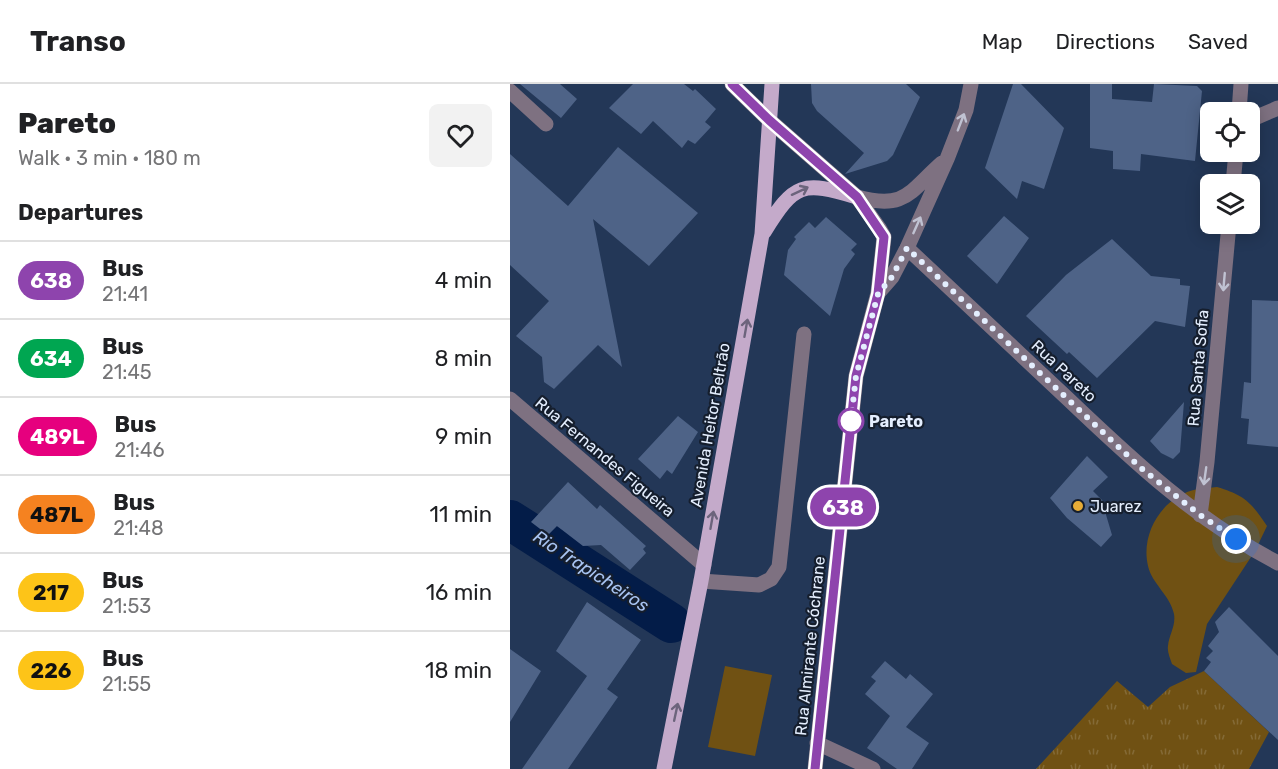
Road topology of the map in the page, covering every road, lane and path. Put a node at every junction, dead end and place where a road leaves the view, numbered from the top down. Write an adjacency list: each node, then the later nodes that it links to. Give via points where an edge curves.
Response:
1 (732, 84): 9 (street)
2 (772, 84): 9 (main road, Avenida Heitor Beltrão)
3 (971, 84): 11 (street, Rua Almirante Cóchrane, one-way to 3, via 966,110)
4 (1241, 84): 6 (street)
5 (510, 91): 10 (street)
6 (1240, 102)
7 (1278, 108): 8 (street)
8 (1260, 116)
9 (769, 120): 12 (street); 13 (main road, Avenida Heitor Beltrão)
10 (546, 124)
11 (946, 159): 12 (street, via 907,197 893,202); 15 (street, Rua Almirante Cóchrane, one-way to 11)
12 (857, 197): 13 (main road, one-way to 12, via 792,194 822,187); 16 (street, via 884,237)
13 (762, 234): 21 (main road, Avenida Heitor Beltrão, one-way to 13)
14 (1228, 234): 19 (street, Rua Santa Sofia, one-way to 19)
15 (907, 248): 16 (street, Rua Almirante Cóchrane); 19 (street, Rua Pareto, via 1141,468)
16 (878, 294): 23 (street, Rua Almirante Cóchrane, via 856,376)
17 (804, 334): 22 (street, via 779,567 771,579 759,585)
18 (510, 399): 21 (street, Rua Fernandes Figueira)
19 (1200, 515): 20 (street, Rua Pareto)
20 (1274, 557)
21 (704, 565): 22 (main road, Avenida Heitor Beltrão)
22 (701, 581): 25 (main road, Avenida Heitor Beltrão, one-way to 22)
23 (817, 743): 24 (street); 26 (street, Rua Almirante Cóchrane)
24 (870, 768)
25 (664, 769)
26 (815, 769)

